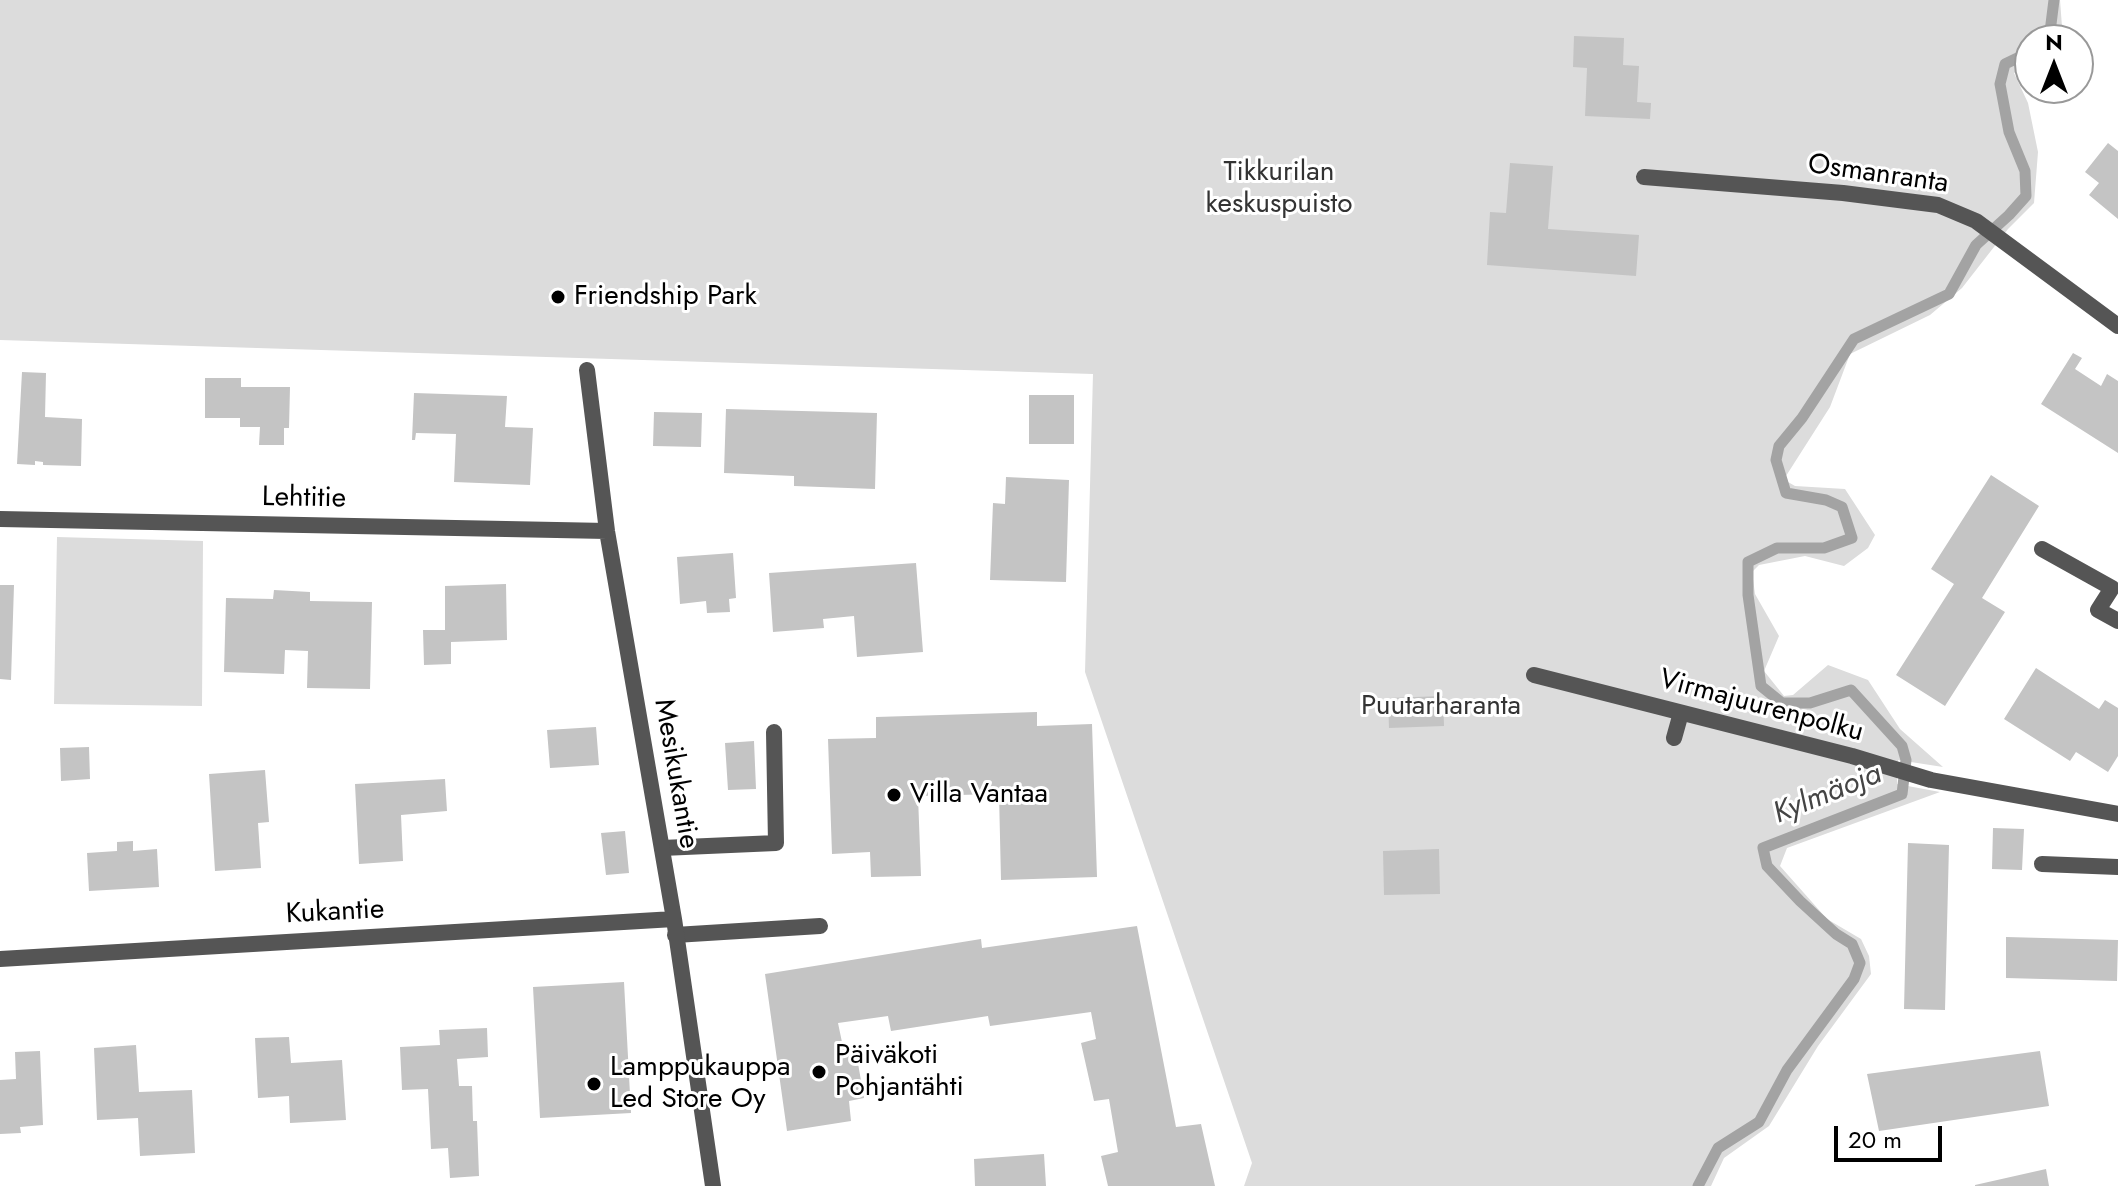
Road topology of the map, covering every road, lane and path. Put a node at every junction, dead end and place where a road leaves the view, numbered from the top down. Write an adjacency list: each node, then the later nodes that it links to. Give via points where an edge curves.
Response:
1 (1644, 177): 2 (street, Osmanranta, via 1938,205 1976,221)
2 (2118, 326)
3 (587, 370): 5 (street, Mesikukantie)
4 (0, 519): 5 (street, Lehtitie)
5 (607, 531): 13 (street, Mesikukantie)
6 (2042, 549): 7 (street, via 2112,588 2098,610)
7 (2118, 621)
8 (1534, 675): 9 (street, Virmajuurenpolku)
9 (1681, 713): 11 (street); 12 (street, Virmajuurenpolku, via 1931,780)
10 (774, 732): 13 (street, via 776,843)
11 (1674, 738)
12 (2118, 814)
13 (662, 848): 17 (street, Mesikukantie)
14 (2042, 864): 15 (street)
15 (2118, 867)
16 (820, 926): 17 (street, Kukantie)
17 (675, 927): 18 (street, Kukantie); 19 (street, Mesikukantie)
18 (0, 959)
19 (713, 1186)

